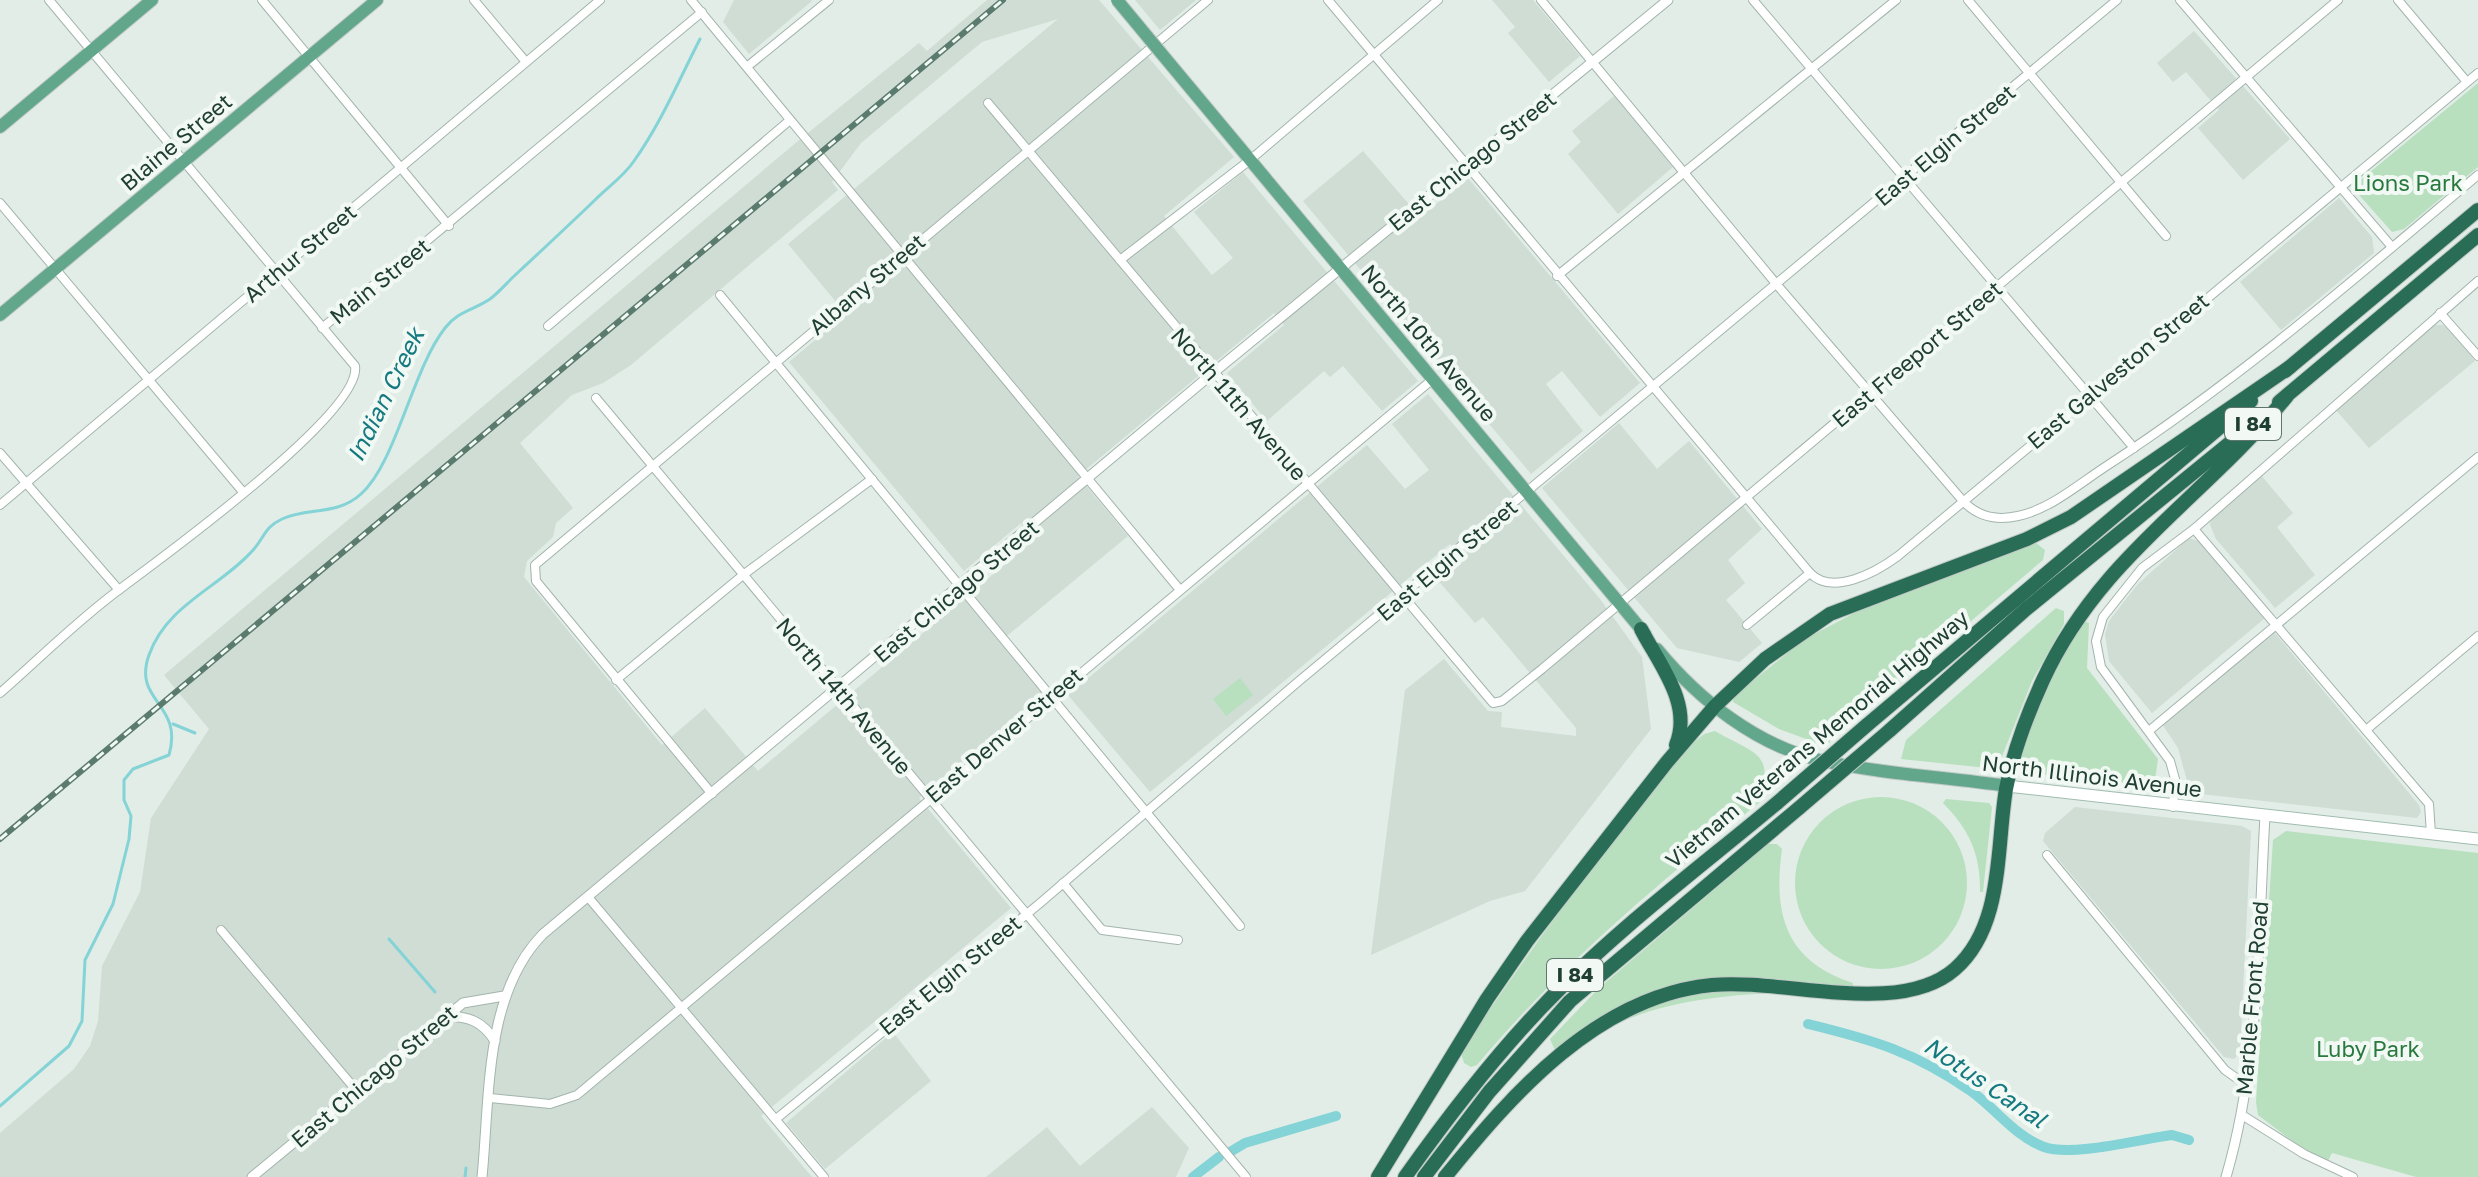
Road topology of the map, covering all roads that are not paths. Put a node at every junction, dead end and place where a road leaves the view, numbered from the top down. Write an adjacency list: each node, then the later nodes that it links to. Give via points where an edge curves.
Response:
1 (49, 0): 23 (street)
2 (152, 0): 23 (main road)
3 (262, 0): 25 (street)
4 (377, 0): 25 (main road, Blaine Street)
5 (474, 0): 26 (street)
6 (600, 0): 26 (street, Arthur Street)
7 (691, 0): 22 (street)
8 (829, 0): 28 (street)
9 (1117, 0): 38 (main road, North 10th Avenue, bridge)
10 (1208, 0): 37 (street, Albany Street)
11 (1328, 0): 24 (street)
12 (1438, 0): 24 (street)
13 (1541, 0): 27 (street)
14 (1668, 0): 27 (street, East Chicago Street)
15 (1753, 0): 29 (street)
16 (1896, 0): 29 (street)
17 (1968, 0): 31 (street)
18 (2117, 0): 31 (street, East Elgin Street)
19 (2180, 0): 32 (street)
20 (2338, 0): 32 (street, East Freeport Street)
21 (2398, 0): 33 (street)
22 (702, 12): 28 (street); 49 (street, Main Street)
23 (91, 50): 36 (main road); 39 (street)
24 (1373, 55): 38 (street); 40 (street)
25 (309, 56): 39 (main road, Blaine Street); 41 (street)
26 (526, 62): 41 (street, Arthur Street)
27 (1593, 62): 40 (street, East Chicago Street); 42 (street)
28 (748, 66): 35 (street)
29 (1812, 69): 42 (street); 44 (street)
30 (2478, 73): 33 (street, East Galveston Street)
31 (2030, 74): 44 (street, East Elgin Street); 45 (street)
32 (2245, 78): 45 (street, East Freeport Street); 46 (street)
33 (2467, 82): 46 (street, East Galveston Street)
34 (988, 103): 37 (street, North 11th Avenue)
35 (790, 120): 53 (street); 65 (street)
36 (0, 127)
37 (1027, 150): 53 (street, Albany Street); 54 (street, North 11th Avenue)
38 (1250, 160): 54 (street); 55 (main road, North 10th Avenue)
39 (183, 162): 56 (main road, Blaine Street); 57 (street)
40 (1467, 166): 55 (street, East Chicago Street); 58 (street)
41 (401, 169): 49 (street); 57 (street, Arthur Street)
42 (1684, 172): 58 (street); 60 (street)
43 (2478, 175): 52 (street)
44 (1905, 179): 60 (street, East Elgin Street); 61 (street)
45 (2122, 182): 51 (street); 61 (street, East Freeport Street)
46 (2339, 186): 52 (street); 75 (street, East Galveston Street)
47 (0, 203): 56 (street)
48 (2478, 210): 69 (highway, I 84)
49 (449, 226): 66 (street, Main Street)
50 (2478, 235): 76 (highway, I 84)
51 (2166, 236)
52 (2392, 247): 78 (street, via 2267,352)
53 (902, 254): 68 (street, Albany Street); 82 (street)
54 (1120, 260): 70 (street, North 11th Avenue)
55 (1341, 268): 70 (street, East Chicago Street); 72 (main road, North 10th Avenue)
56 (55, 269): 64 (main road, Blaine Street); 71 (street)
57 (276, 273): 66 (street); 71 (street, Arthur Street)
58 (1557, 276): 73 (street)
59 (2478, 281): 63 (street)
60 (1778, 286): 73 (street, East Elgin Street); 74 (street)
61 (1997, 287): 74 (street, East Freeport Street); 75 (street)
62 (720, 295): 68 (street)
63 (2440, 313): 67 (street); 91 (street)
64 (0, 315)
65 (548, 326)
66 (322, 328): 86 (street, Main Street, via 355,366 351,385 306,440)
67 (2478, 356)
68 (775, 361): 81 (street, Albany Street); 83 (street)
69 (2290, 367): 108 (highway, via 2071,517 1830,614 1765,659); 141 (highway, Vietnam Veterans Memorial Highway / I 84, bridge, via 1590,961 1481,1076)
70 (1213, 373): 82 (street, East Chicago Street); 85 (street, North 11th Avenue)
71 (148, 379): 84 (street, Arthur Street); 86 (street)
72 (1433, 379): 85 (street, East Denver Street); 87 (main road, North 10th Avenue)
73 (1654, 388): 87 (street, East Elgin Street); 88 (street)
74 (1871, 393): 88 (street, East Freeport Street); 89 (street)
75 (2088, 396): 78 (street); 89 (street, East Galveston Street)
76 (2287, 396): 112 (highway, via 2255,436 2130,552 2080,615 2043,680); 142 (highway, Vietnam Veterans Memorial Highway / I 84, bridge, via 2026,609 1570,1001 1489,1092)
77 (596, 398): 81 (street, North 14th Avenue)
78 (2134, 448): 89 (street, via 2039,509 2006,518 1983,516)
79 (0, 453): 84 (street)
80 (2478, 457): 100 (street)
81 (651, 466): 93 (street, North 14th Avenue); 103 (street, Albany Street, via 535,565 536,581)
82 (1090, 478): 94 (street, East Chicago Street); 96 (street)
83 (872, 479): 93 (street); 94 (street)
84 (26, 484): 90 (street, Arthur Street); 95 (street)
85 (1308, 485): 96 (street, East Denver Street); 97 (street, North 11th Avenue)
86 (243, 492): 95 (street, Main Street)
87 (1528, 492): 97 (street, East Elgin Street); 98 (main road, North 10th Avenue)
88 (1747, 497): 92 (street); 98 (street, East Freeport Street)
89 (1963, 501): 92 (street, East Galveston Street, via 1872,572 1830,586)
90 (0, 505)
91 (2194, 529): 100 (street); 109 (street, via 2142,568 2103,617 2096,641 2101,667)
92 (1810, 573): 99 (street)
93 (743, 575): 103 (street); 104 (street, North 14th Avenue)
94 (961, 586): 104 (street, East Chicago Street); 106 (street)
95 (119, 590): 105 (street, Main Street)
96 (1180, 590): 106 (street, East Denver Street)
97 (1401, 597): 107 (street, North 11th Avenue); 116 (street, East Elgin Street)
98 (1620, 604): 101 (main road, North 10th Avenue); 107 (street, East Freeport Street)
99 (1747, 625)
100 (2276, 625): 109 (street); 110 (street)
101 (1641, 629): 108 (main road, North 10th Avenue, via 1679,675); 111 (highway, via 1682,713 1682,730)
102 (2478, 636): 110 (street)
103 (616, 680): 113 (street)
104 (839, 689): 113 (street, East Chicago Street); 114 (street, North 14th Avenue)
105 (0, 693)
106 (1051, 696): 114 (street, East Denver Street); 116 (street)
107 (1493, 703)
108 (1715, 706): 111 (highway); 112 (main road, North Illinois Avenue, via 1764,737 1824,761)
109 (2150, 730): 115 (street, via 2170,761)
110 (2366, 730): 118 (street, via 2429,804)
111 (1667, 762): 140 (highway, via 1507,970)
112 (2007, 786): 115 (main road, North Illinois Avenue); 143 (highway, via 1989,915 1971,951 1942,979 1883,995 1776,984 1711,985 1631,1008 1599,1024 1522,1089)
113 (712, 794): 122 (street, East Chicago Street)
114 (929, 797): 123 (street, North 14th Avenue); 128 (street, East Denver Street)
115 (2173, 807): 117 (main road, North Illinois Avenue)
116 (1147, 811): 121 (street, East Elgin Street); 124 (street)
117 (2265, 816): 118 (main road, North Illinois Avenue); 131 (street, Marble Front Road)
118 (2431, 834): 119 (main road, North Illinois Avenue)
119 (2478, 839)
120 (2047, 855): 131 (street, via 2225,1070)
121 (1063, 883): 123 (street, East Elgin Street); 126 (street, via 1102,930)
122 (588, 897): 127 (street, East Chicago Street, via 533,944 510,977); 128 (street)
123 (1026, 913): 135 (street, East Elgin Street); 139 (street, North 14th Avenue)
124 (1240, 926)
125 (221, 930): 132 (street)
126 (1178, 940)
127 (504, 996): 129 (street, East Chicago Street, via 463,1003); 130 (street)
128 (678, 1007): 133 (street, East Denver Street, via 577,1095 550,1104); 135 (street)
129 (444, 1017): 130 (street, via 468,1017 489,1030); 132 (street, East Chicago Street)
130 (495, 1041): 133 (street)
131 (2246, 1085): 134 (street, Marble Front Road)
132 (356, 1090): 136 (street, East Chicago Street)
133 (490, 1098): 137 (street)
134 (2242, 1115): 144 (street, Marble Front Road); 145 (street)
135 (776, 1119): 138 (street)
136 (252, 1177)
137 (482, 1177)
138 (824, 1177)
139 (1246, 1177)
140 (1378, 1177)
141 (1405, 1177)
142 (1424, 1177)
143 (1445, 1177)
144 (2226, 1177)
145 (2353, 1177)

